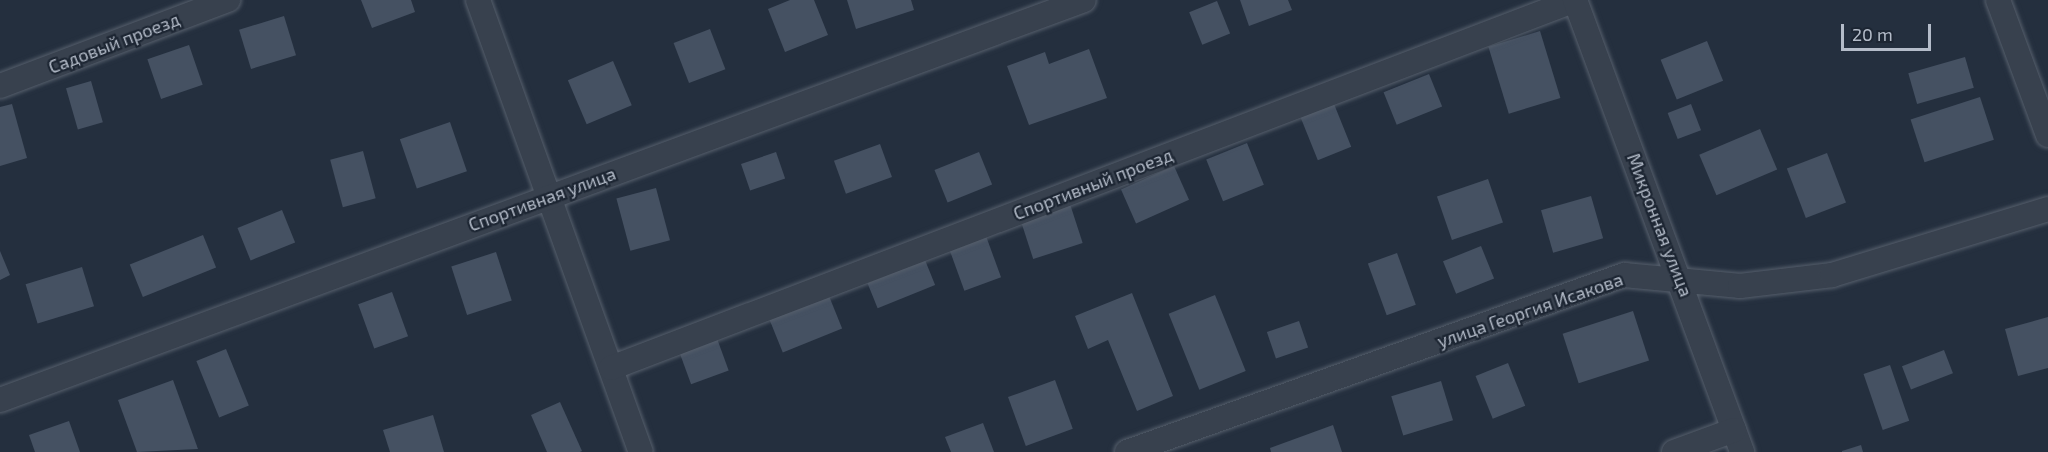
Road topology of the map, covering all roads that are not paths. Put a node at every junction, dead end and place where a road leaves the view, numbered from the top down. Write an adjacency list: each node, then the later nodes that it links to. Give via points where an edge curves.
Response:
1 (228, 0): 6 (street, Садовый проезд)
2 (478, 0): 8 (street)
3 (1084, 0): 8 (street, Спортивная улица)
4 (1575, 0): 10 (street, Микронная улица); 11 (street, Спортивный проезд)
5 (1998, 0): 7 (street)
6 (0, 86)
7 (2048, 135)
8 (546, 197): 11 (street); 12 (street, Спортивная улица)
9 (2048, 210): 10 (street, улица Георгия Исакова, via 1832,275 1740,286)
10 (1681, 279): 13 (street, Микронная улица); 15 (street, улица Георгия Исакова, via 1624,275)
11 (611, 368): 14 (street)
12 (0, 400)
13 (1738, 441): 16 (street)
14 (641, 452)
15 (1127, 452)
16 (1674, 452)

